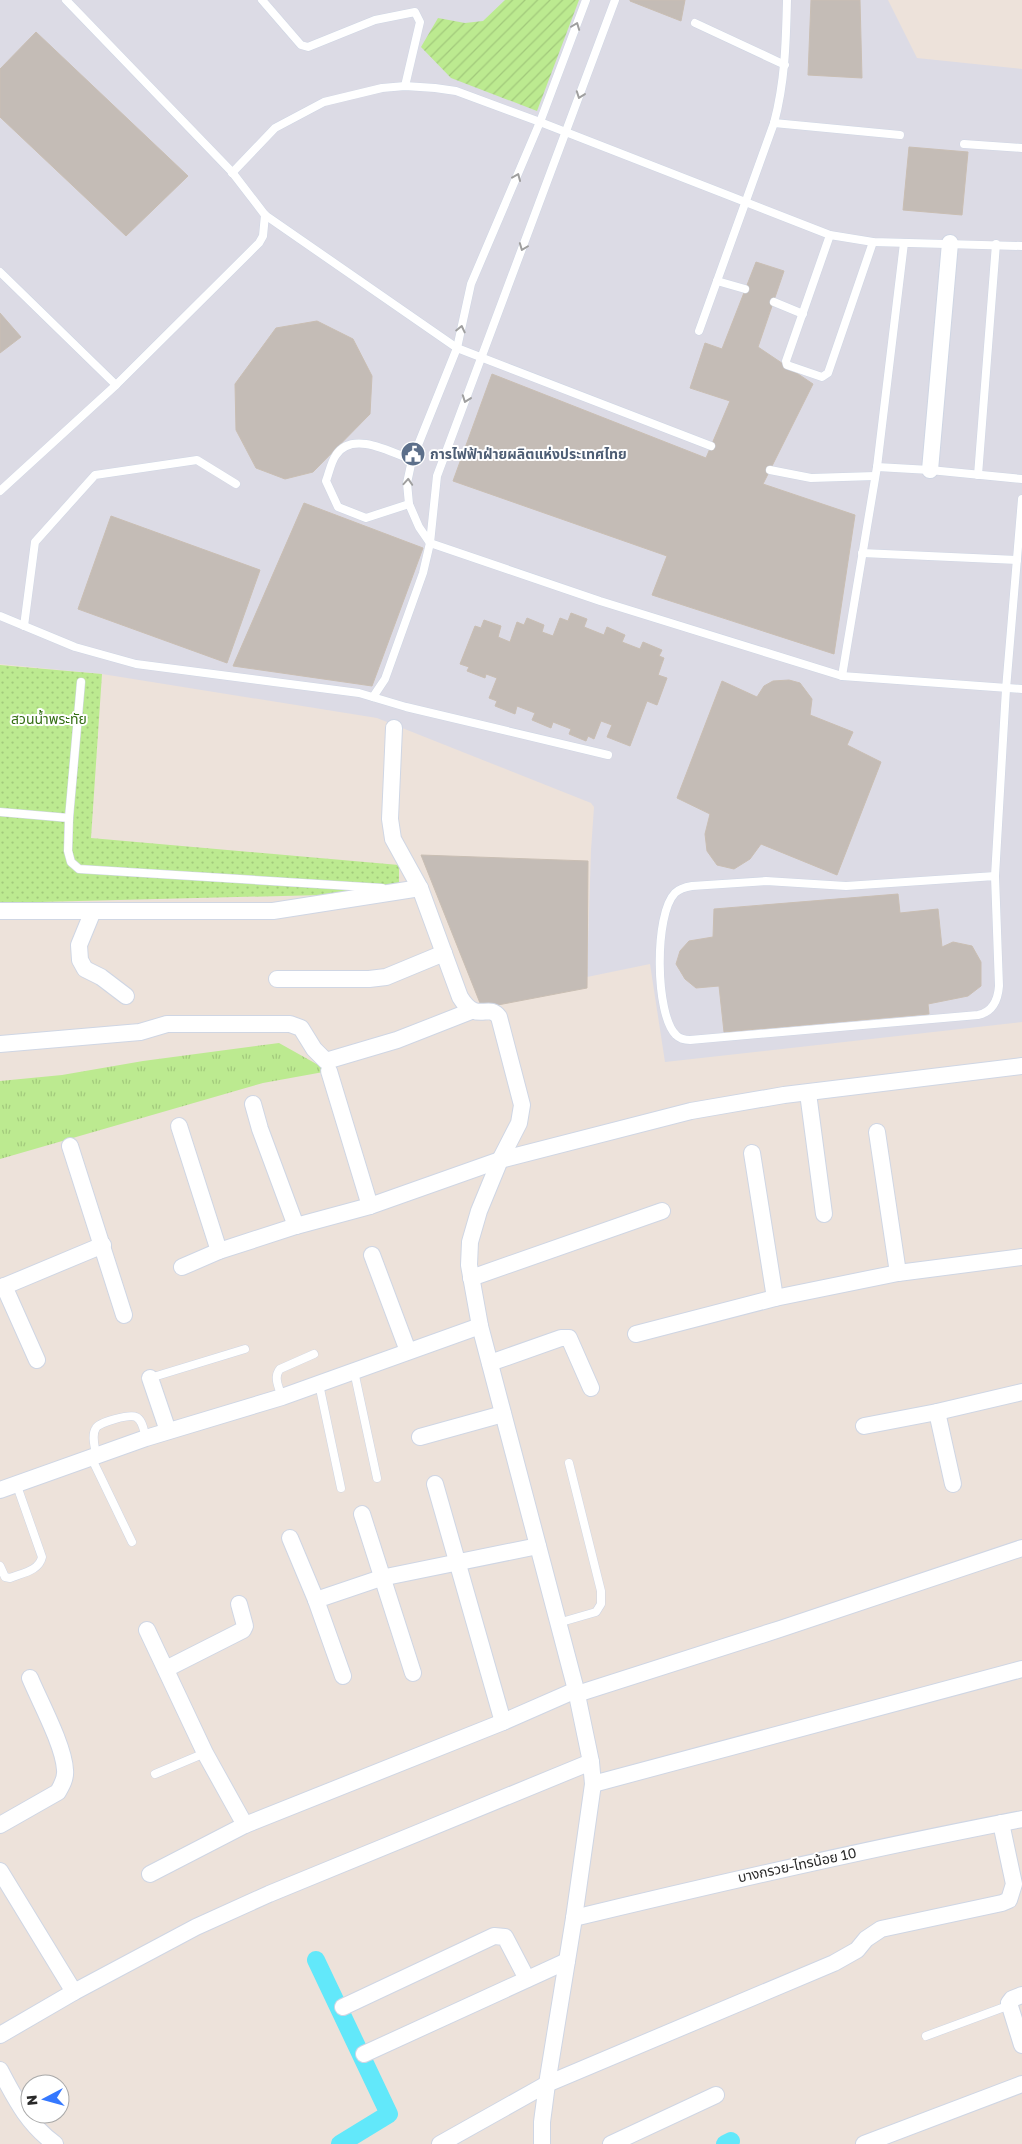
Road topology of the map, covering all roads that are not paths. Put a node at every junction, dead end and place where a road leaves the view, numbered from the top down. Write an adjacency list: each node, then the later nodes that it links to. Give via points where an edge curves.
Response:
1 (66, 0): 15 (lane)
2 (262, 0): 8 (lane, via 302,45 308,46 375,20 415,12 420,22)
3 (586, 0): 9 (lane, one-way to 3)
4 (615, 0): 11 (lane, one-way to 11)
5 (787, 0): 7 (lane)
6 (695, 23): 7 (lane)
7 (785, 65): 10 (lane)
8 (406, 86): 9 (lane, via 456,92); 15 (lane, via 382,88 324,102 276,128)
9 (540, 122): 11 (lane); 30 (lane, one-way to 9, via 471,284)
10 (774, 123): 12 (lane); 16 (lane)
11 (566, 133): 16 (lane); 31 (lane, one-way to 31)
12 (900, 135)
13 (964, 144): 14 (lane)
14 (1022, 148)
15 (232, 173): 17 (lane)
16 (745, 202): 18 (lane); 25 (lane)
17 (265, 215): 30 (lane); 32 (lane, via 259,243)
18 (830, 235): 19 (lane); 28 (lane)
19 (873, 242): 20 (lane); 28 (lane, via 824,377 787,363)
20 (904, 243): 21 (lane); 35 (lane)
21 (950, 243): 22 (lane); 37 (street)
22 (996, 244): 23 (lane); 38 (lane)
23 (1022, 246)
24 (0, 272): 32 (lane)
25 (716, 281): 26 (lane); 29 (lane)
26 (745, 289)
27 (774, 302): 28 (lane)
28 (803, 314)
29 (699, 331)
30 (457, 348): 31 (lane); 34 (lane)
31 (481, 358): 33 (lane); 45 (lane, one-way to 45, via 437,476)
32 (116, 385): 42 (lane)
33 (711, 446)
34 (412, 460): 44 (lane, one-way to 34, via 407,484); 44 (lane, via 362,442 356,443 336,454 326,481 338,508 366,518)
35 (877, 467): 37 (lane); 39 (lane)
36 (770, 470): 39 (lane, via 811,478)
37 (930, 470): 38 (lane)
38 (978, 475): 40 (lane)
39 (875, 476): 46 (lane)
40 (1022, 479)
41 (236, 484): 49 (lane, via 197,460 95,475 35,542)
42 (0, 491)
43 (1022, 499): 47 (lane)
44 (409, 504): 45 (lane, via 419,528)
45 (430, 543): 50 (lane, via 600,602); 54 (lane, via 423,573 385,679)
46 (862, 553): 47 (lane); 50 (lane)
47 (1017, 560): 52 (lane)
48 (0, 616): 49 (lane)
49 (24, 626): 54 (lane, via 75,647 136,664)
50 (842, 676): 52 (lane)
51 (81, 682): 58 (lane)
52 (1006, 689): 53 (lane); 59 (lane)
53 (1022, 690)
54 (373, 697): 56 (lane)
55 (394, 728): 60 (street, via 390,819 393,839)
56 (608, 754)
57 (0, 812): 58 (lane)
58 (69, 818): 60 (lane, via 70,862 79,870)
59 (995, 876): 59 (lane, via 998,994 993,1006 984,1014 690,1040 683,1040 672,1030 661,995 661,941 670,901 683,888 766,881 846,886)
60 (413, 890): 62 (street, via 273,911); 63 (street)
61 (0, 911): 62 (street)
62 (93, 911): 65 (street, via 79,945 80,960 86,969)
63 (444, 953): 64 (street, via 386,977); 66 (street, via 460,997)
64 (277, 979)
65 (126, 996)
66 (471, 1011): 67 (street, via 397,1040 326,1061 301,1028 290,1024 167,1024 140,1032); 76 (street, via 497,1013 521,1100 519,1124)
67 (0, 1044)
68 (1022, 1066): 70 (street)
69 (329, 1071): 77 (street)
70 (808, 1092): 76 (street, via 691,1111); 79 (street)
71 (253, 1104): 80 (street)
72 (179, 1126): 82 (street)
73 (876, 1132): 86 (street)
74 (70, 1146): 81 (street)
75 (752, 1152): 89 (street)
76 (500, 1160): 77 (street); 87 (street, via 470,1242)
77 (370, 1206): 80 (street)
78 (662, 1211): 87 (street)
79 (824, 1214)
80 (296, 1226): 82 (street)
81 (103, 1245): 88 (street); 90 (street)
82 (219, 1251): 85 (street)
83 (372, 1255): 94 (street)
84 (1022, 1257): 86 (street)
85 (182, 1266)
86 (898, 1274): 89 (street)
87 (471, 1278): 91 (street)
88 (2, 1287): 96 (street)
89 (775, 1298): 92 (street)
90 (124, 1315)
91 (480, 1326): 94 (street); 97 (street)
92 (636, 1334)
93 (245, 1349): 99 (lane)
94 (408, 1351): 98 (street)
95 (314, 1354): 103 (lane, via 280,1369 276,1378)
96 (37, 1360)
97 (490, 1363): 101 (street, via 569,1338); 105 (street)
98 (354, 1371): 100 (street); 112 (lane)
99 (150, 1378): 107 (street)
100 (318, 1384): 103 (street); 116 (lane)
101 (591, 1388)
102 (1022, 1392): 104 (street)
103 (282, 1397): 107 (street)
104 (937, 1412): 106 (street); 115 (street)
105 (503, 1414): 108 (street); 121 (street)
106 (864, 1426)
107 (168, 1431): 109 (street)
108 (420, 1437)
109 (146, 1438): 110 (street); 110 (lane, via 141,1421 136,1417 99,1424 95,1429)
110 (94, 1456): 113 (street); 120 (lane)
111 (569, 1464): 128 (lane, via 601,1591 601,1604 596,1612)
112 (377, 1478)
113 (16, 1483): 117 (street); 124 (lane, via 42,1550 41,1563 36,1569 10,1578 5,1577)
114 (435, 1484): 123 (street)
115 (953, 1484)
116 (341, 1488)
117 (0, 1490)
118 (362, 1514): 125 (street)
119 (290, 1538): 126 (street)
120 (132, 1542)
121 (538, 1546): 123 (street); 128 (street)
122 (1022, 1548): 135 (street, via 780,1629)
123 (458, 1562): 125 (street); 136 (street)
124 (0, 1566)
125 (381, 1578): 126 (street); 132 (street)
126 (316, 1600): 133 (street)
127 (239, 1604): 130 (street, via 245,1626 243,1630)
128 (558, 1623): 135 (street)
129 (147, 1630): 130 (street)
130 (166, 1669): 137 (street)
131 (1022, 1669): 140 (street)
132 (413, 1673)
133 (343, 1676)
134 (30, 1678): 144 (street, via 63,1754 66,1771 58,1792)
135 (576, 1692): 136 (street); 138 (street)
136 (503, 1722): 143 (street)
137 (205, 1753): 139 (lane); 143 (street)
138 (591, 1762): 140 (street); 150 (street, via 268,1894 196,1927)
139 (154, 1774)
140 (593, 1784): 147 (street)
141 (1022, 1819): 142 (street, บางกรวย-ไทรน้อย 10)
142 (1001, 1823): 147 (street, บางกรวย-ไทรน้อย 10, via 880,1847); 158 (street, via 1014,1884 1009,1900 881,1929 857,1950 834,1963)
143 (244, 1824): 146 (street)
144 (0, 1825)
145 (0, 1871): 150 (street)
146 (150, 1874)
147 (574, 1918): 148 (street)
148 (567, 1961): 149 (street); 158 (street)
149 (526, 1979): 152 (street, via 505,1937 494,1936); 156 (street)
150 (74, 1992): 153 (street)
151 (1016, 2000): 154 (lane); 155 (street)
152 (343, 2007)
153 (0, 2035)
154 (926, 2036)
155 (1022, 2045)
156 (364, 2054)
157 (0, 2070): 161 (street, via 22,2112)
158 (547, 2084): 162 (street); 163 (street)
159 (1022, 2084): 165 (street)
160 (716, 2095): 164 (street)
161 (55, 2144)
162 (440, 2144)
163 (542, 2144)
164 (611, 2144)
165 (864, 2144)

